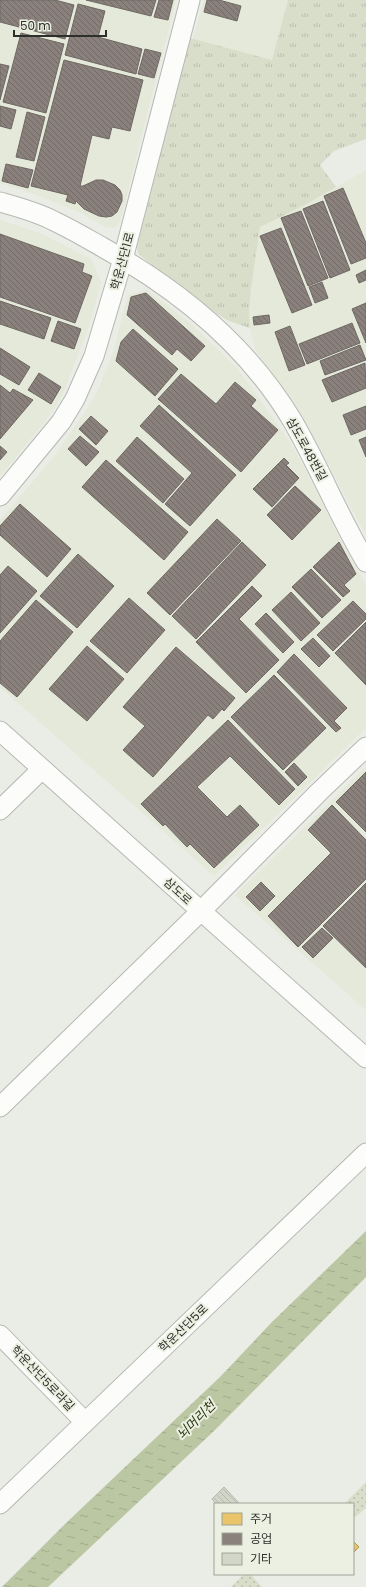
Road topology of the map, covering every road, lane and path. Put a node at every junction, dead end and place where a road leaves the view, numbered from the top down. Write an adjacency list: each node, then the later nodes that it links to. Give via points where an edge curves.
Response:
1 (190, 0): 3 (street, 학운산단1로)
2 (0, 202): 3 (street, 삼도로48번길, via 54,221)
3 (123, 259): 4 (street, 학운산단1로, via 94,356 75,399 49,438); 5 (street, 삼도로48번길, via 175,294 235,344 291,418)
4 (0, 496)
5 (366, 562)
6 (0, 731): 8 (street, 삼도로)
7 (366, 747): 10 (street, 삼도로)
8 (42, 769): 9 (street); 10 (street, 삼도로)
9 (0, 810)
10 (201, 911): 11 (street); 12 (street)
11 (366, 1058)
12 (0, 1107)
13 (366, 1153): 15 (street, 학운산단5로)
14 (0, 1335): 15 (street, 학운산단5로라길)
15 (85, 1422): 16 (street, 학운산단5로)
16 (0, 1504)

